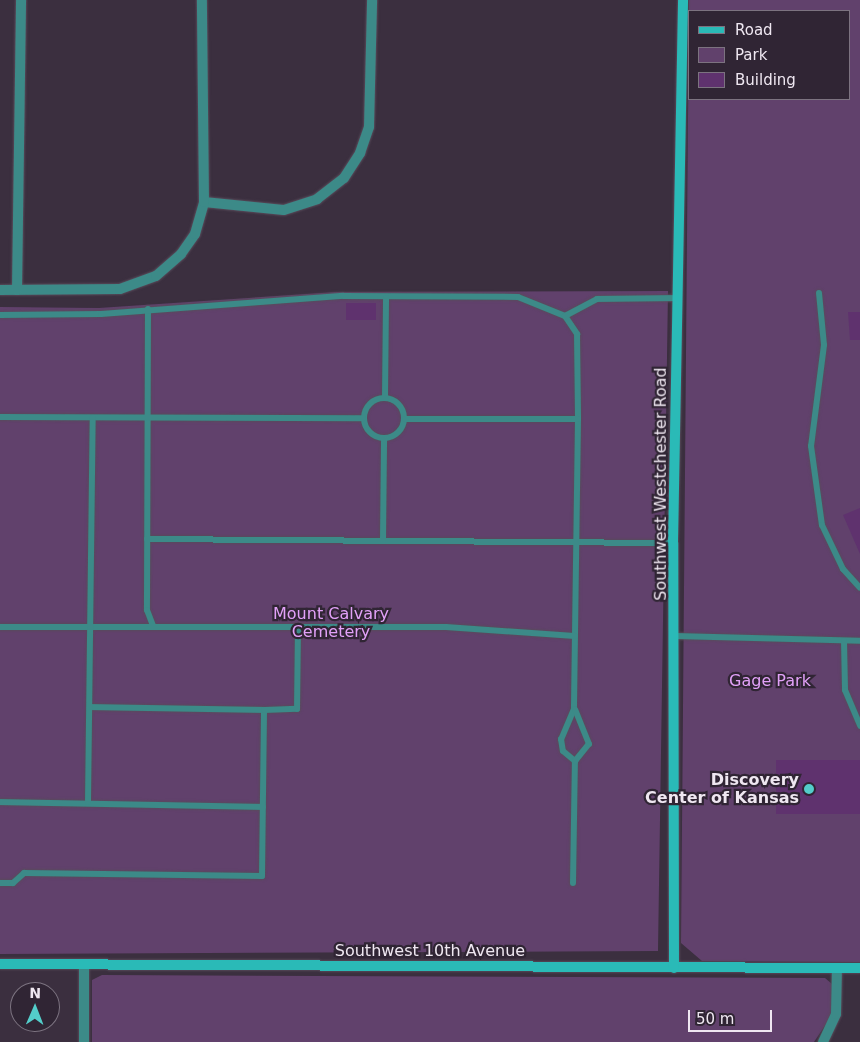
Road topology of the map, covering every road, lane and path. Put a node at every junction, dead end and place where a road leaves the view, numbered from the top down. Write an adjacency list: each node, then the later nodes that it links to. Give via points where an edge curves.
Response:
1 (21, 0): 7 (street)
2 (202, 0): 5 (street)
3 (372, 0): 5 (street, via 369,127 360,153 344,178 317,199 284,210)
4 (683, 0): 10 (street, Southwest Westchester Road)
5 (204, 202): 7 (street, via 194,234 181,254 166,269 137,286 100,291)
6 (0, 290): 7 (street)
7 (18, 290)
8 (819, 294): 26 (lane, via 824,345 811,446 822,525 843,570)
9 (386, 298): 11 (lane, via 343,296); 13 (lane, via 518,297); 14 (lane)
10 (678, 298): 13 (lane, via 598,299); 25 (street, Southwest Westchester Road)
11 (148, 309): 12 (lane); 15 (lane)
12 (0, 315)
13 (566, 316): 20 (lane, via 576,334)
14 (385, 398): 18 (lane, via 370,403); 19 (lane, via 399,404)
15 (151, 416): 17 (lane); 18 (lane); 22 (lane)
16 (0, 417): 17 (lane)
17 (93, 418): 30 (lane)
18 (363, 418): 21 (lane, via 369,432)
19 (405, 418): 20 (lane); 21 (lane, via 398,433)
20 (578, 419): 24 (lane)
21 (384, 439): 23 (lane)
22 (147, 539): 23 (lane); 27 (lane, via 147,610)
23 (383, 540): 24 (lane)
24 (576, 541): 25 (lane); 31 (lane)
25 (673, 543): 32 (street, Southwest Westchester Road)
26 (860, 588)
27 (153, 626): 28 (lane); 30 (lane)
28 (298, 626): 31 (lane, via 485,628); 37 (lane, via 297,709)
29 (0, 627): 30 (lane)
30 (91, 628): 35 (lane)
31 (575, 636): 36 (lane)
32 (675, 636): 33 (lane); 47 (street, Southwest Westchester Road)
33 (844, 641): 34 (lane); 38 (lane, via 845,690)
34 (860, 641)
35 (90, 707): 37 (lane); 41 (lane)
36 (574, 709): 39 (lane, via 589,744); 39 (lane, via 561,739 563,750)
37 (264, 710): 42 (lane)
38 (860, 726)
39 (575, 761): 44 (lane)
40 (0, 802): 41 (lane)
41 (88, 802): 42 (lane)
42 (263, 807): 43 (lane, via 262,876 24,873 13,883)
43 (0, 883)
44 (573, 883)
45 (0, 964): 46 (street, Southwest 10th Avenue)
46 (84, 965): 47 (street, Southwest 10th Avenue); 50 (street)
47 (674, 968): 48 (street, Southwest 10th Avenue)
48 (837, 968): 49 (street, Southwest 10th Avenue); 51 (street, via 836,1014)
49 (860, 968)
50 (84, 1042)
51 (823, 1042)

